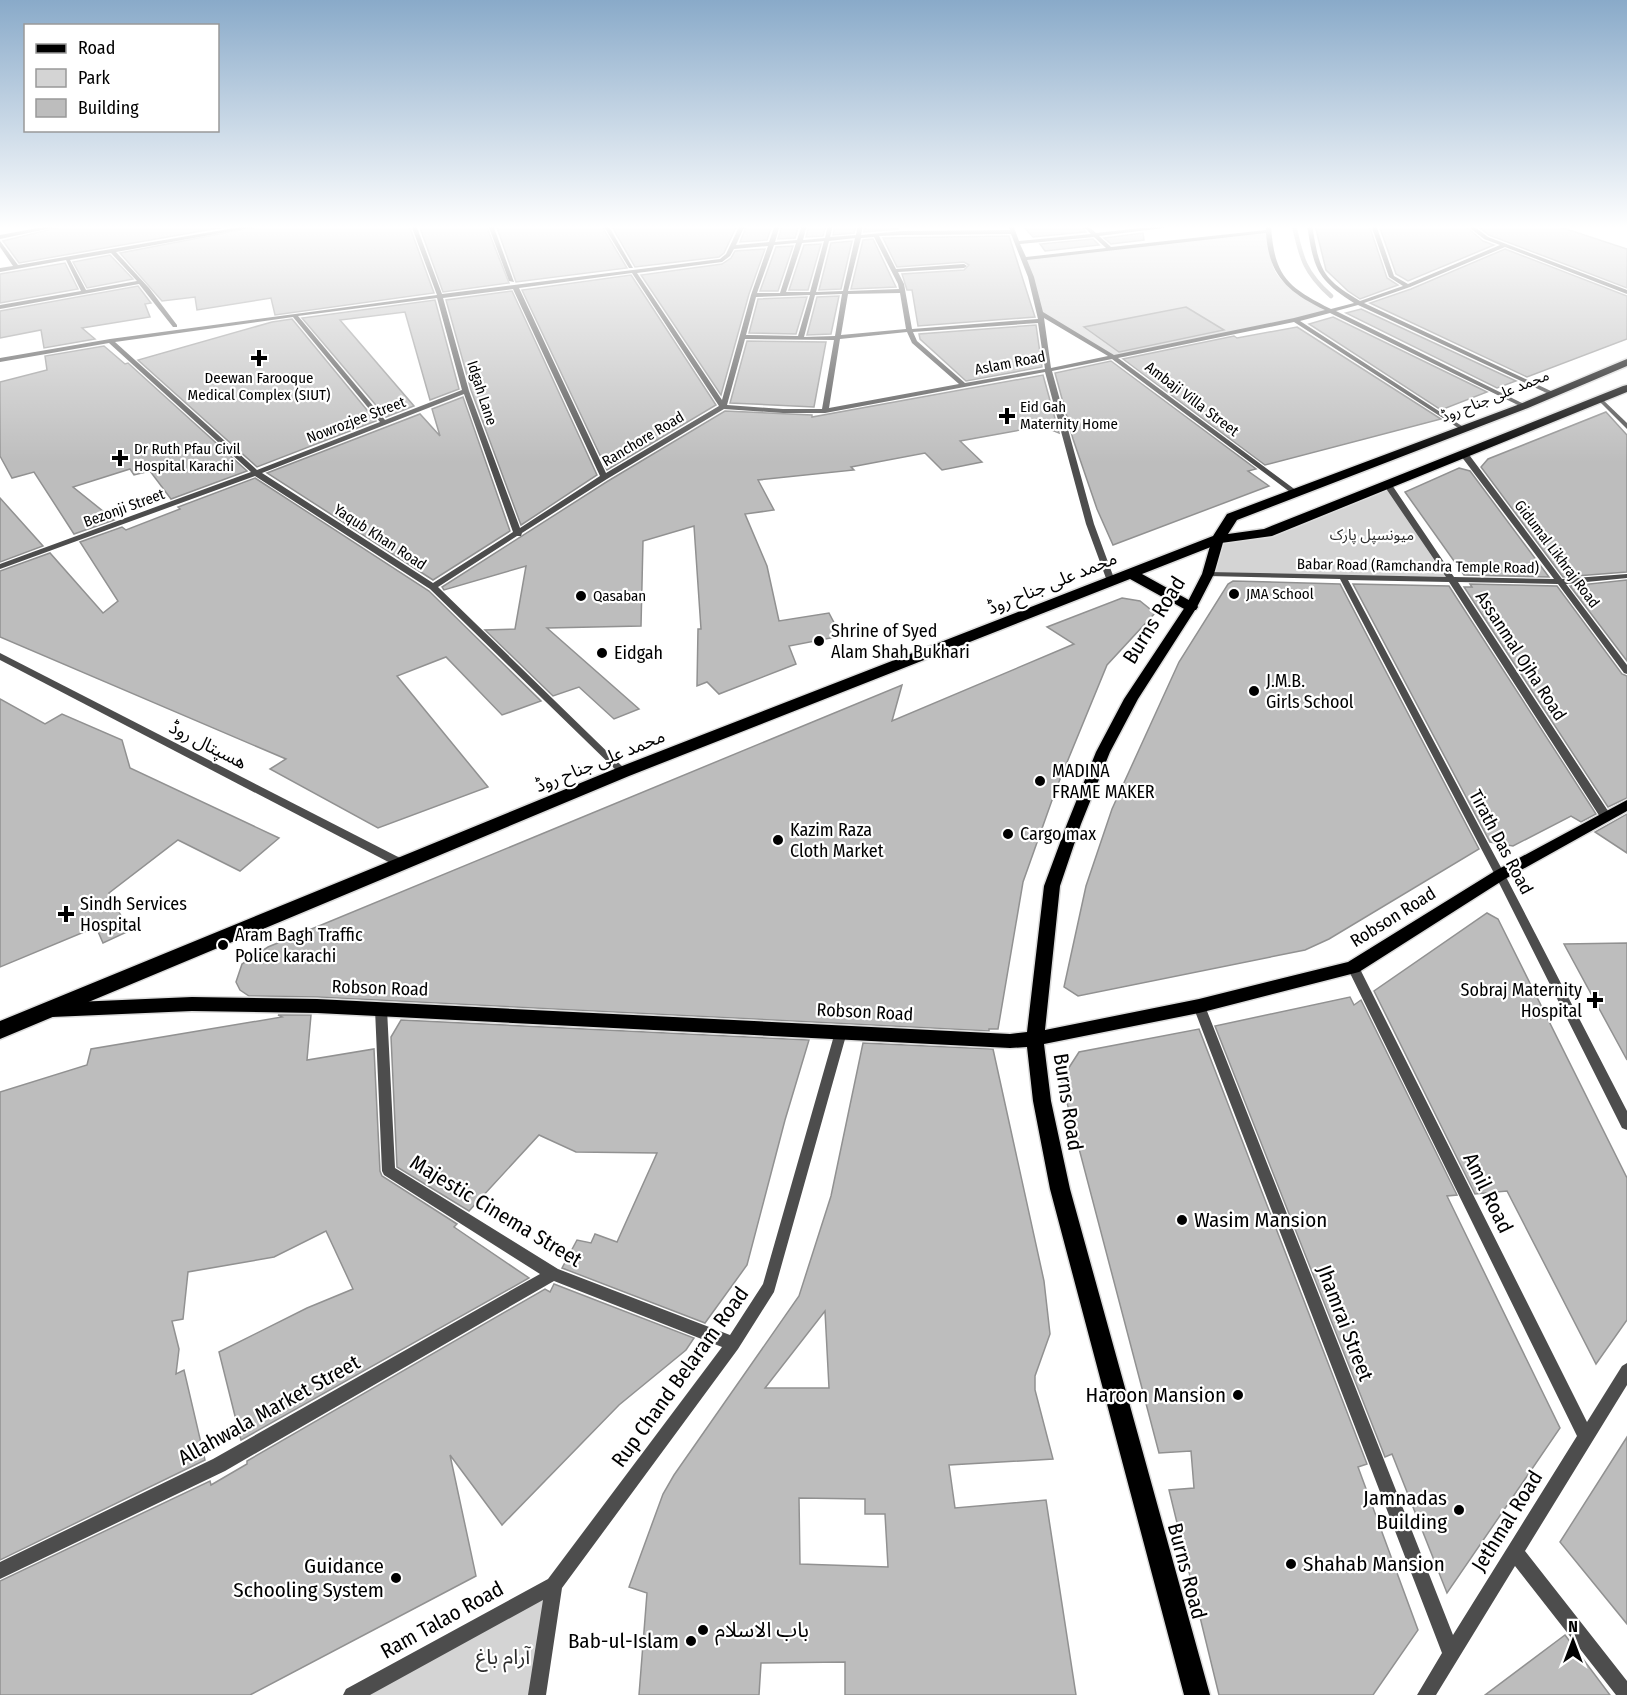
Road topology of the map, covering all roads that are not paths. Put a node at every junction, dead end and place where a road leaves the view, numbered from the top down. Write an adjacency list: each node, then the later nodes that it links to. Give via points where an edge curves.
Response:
1 (16, 304): 16 (street)
2 (158, 304): 21 (street)
3 (350, 304): 21 (street)
4 (365, 304): 18 (street)
5 (441, 304): 34 (street, Idgah Lane)
6 (523, 304): 45 (street)
7 (655, 304): 38 (street)
8 (751, 304): 23 (street)
9 (808, 304): 24 (street)
10 (844, 304): 25 (street)
11 (904, 304): 22 (street)
12 (1037, 304): 19 (street)
13 (1317, 304): 17 (street)
14 (1355, 304): 17 (street, Aslam Road)
15 (1361, 304): 35 (street)
16 (0, 307)
17 (1330, 311): 20 (street, Aslam Road); 37 (street)
18 (294, 315): 26 (street); 40 (street)
19 (1040, 317): 22 (street); 28 (street, Ambaji Villa Street); 31 (street)
20 (1295, 320): 28 (street, Aslam Road); 42 (street)
21 (175, 326): 27 (street)
22 (909, 330): 25 (street); 32 (street, via 914,342)
23 (742, 337): 24 (street); 38 (street)
24 (801, 338): 25 (street)
25 (839, 338): 39 (street)
26 (110, 341): 29 (street); 44 (street, Yaqub Khan Road)
27 (0, 355)
28 (1112, 357): 31 (street, Aslam Road); 47 (street, Ambaji Villa Street)
29 (0, 360)
30 (1627, 362): 35 (highway, محمد علی جناح روڈ)
31 (1048, 370): 32 (street, Aslam Road); 55 (street, via 1090,524)
32 (963, 385): 39 (street, Aslam Road)
33 (1627, 388): 36 (highway, محمد علی جناح روڈ)
34 (466, 391): 40 (street, Nowrozjee Street); 48 (street, Idgah Lane)
35 (1551, 393): 37 (highway, محمد علی جناح روڈ)
36 (1600, 399): 41 (street); 43 (highway, محمد علی جناح روڈ)
37 (1524, 406): 42 (highway, محمد علی جناح روڈ)
38 (723, 407): 39 (street, Aslam Road); 45 (street, Ranchore Road)
39 (825, 411)
40 (384, 423): 44 (street, Nowrozjee Street)
41 (1627, 427)
42 (1463, 429): 47 (highway, محمد علی جناح روڈ)
43 (1464, 454): 46 (highway, محمد علی جناح روڈ); 57 (street, Gidumal Likhraj Road)
44 (256, 473): 50 (street, Bezonji Street); 58 (street, Yaqub Khan Road)
45 (604, 477): 48 (street, Ranchore Road)
46 (1387, 484): 49 (highway, محمد علی جناح روڈ, via 1267,532); 56 (street, Assanmal Ojha Road)
47 (1294, 493): 49 (highway, محمد علی جناح روڈ, via 1232,517)
48 (518, 534): 58 (street, Ranchore Road)
49 (1218, 539): 51 (highway, محمد علی جناح روڈ); 52 (main road, Burns Road)
50 (0, 567)
51 (1130, 573): 55 (highway, محمد علی جناح روڈ); 59 (highway)
52 (1208, 574): 54 (street, Babar Road (Ramchandra Temple Road)); 59 (main road, Burns Road)
53 (1627, 576): 57 (street, Babar Road (Ramchandra Temple Road))
54 (1343, 578): 56 (street, Babar Road (Ramchandra Temple Road)); 66 (street, Tirath Das Road)
55 (1111, 581): 62 (highway, محمد علی جناح روڈ)
56 (1453, 581): 57 (street, Babar Road (Ramchandra Temple Road)); 64 (street, Assanmal Ojha Road)
57 (1562, 582): 61 (street, Gidumal Likhraj Road)
58 (433, 587): 62 (street, Yaqub Khan Road)
59 (1191, 607): 73 (main road, Burns Road, via 1103,752 1074,824 1052,886)
60 (0, 656): 65 (street, ھسپتال روڈ)
61 (1627, 670)
62 (623, 772): 65 (highway, محمد علی جناح روڈ)
63 (1627, 805): 64 (main road, Robson Road)
64 (1606, 817): 66 (main road, Robson Road)
65 (402, 864): 70 (highway, محمد علی جناح روڈ)
66 (1500, 875): 67 (main road, Robson Road); 74 (street, Tirath Das Road)
67 (1353, 967): 68 (main road, Robson Road); 78 (street, Amil Road)
68 (1199, 1006): 73 (main road, Robson Road); 82 (street, Jhamrai Street)
69 (381, 1009): 70 (main road, Robson Road, via 192,1004); 72 (main road, Robson Road); 75 (street, Majestic Cinema Street, via 389,1171)
70 (50, 1010): 71 (highway, محمد علی جناح روڈ)
71 (0, 1030)
72 (841, 1032): 73 (main road, Robson Road); 76 (street, Rup Chand Belaram Road, via 769,1287)
73 (1035, 1039): 85 (main road, Burns Road, via 1042,1101 1060,1189)
74 (1627, 1124)
75 (553, 1274): 76 (street, Majestic Cinema Street); 80 (street, Allahwala Market Street, via 219,1465)
76 (734, 1344): 81 (street, Rup Chand Belaram Road)
77 (1627, 1371): 78 (street, Jethmal Road)
78 (1586, 1437): 79 (street, Jethmal Road)
79 (1514, 1551): 82 (street, Jethmal Road); 87 (street)
80 (0, 1571)
81 (554, 1585): 83 (street, Ram Talao Road); 84 (street, Rup Chand Belaram Road)
82 (1452, 1655): 86 (street, Jethmal Road)
83 (352, 1695)
84 (537, 1695)
85 (1197, 1695)
86 (1426, 1695)
87 (1627, 1695)

